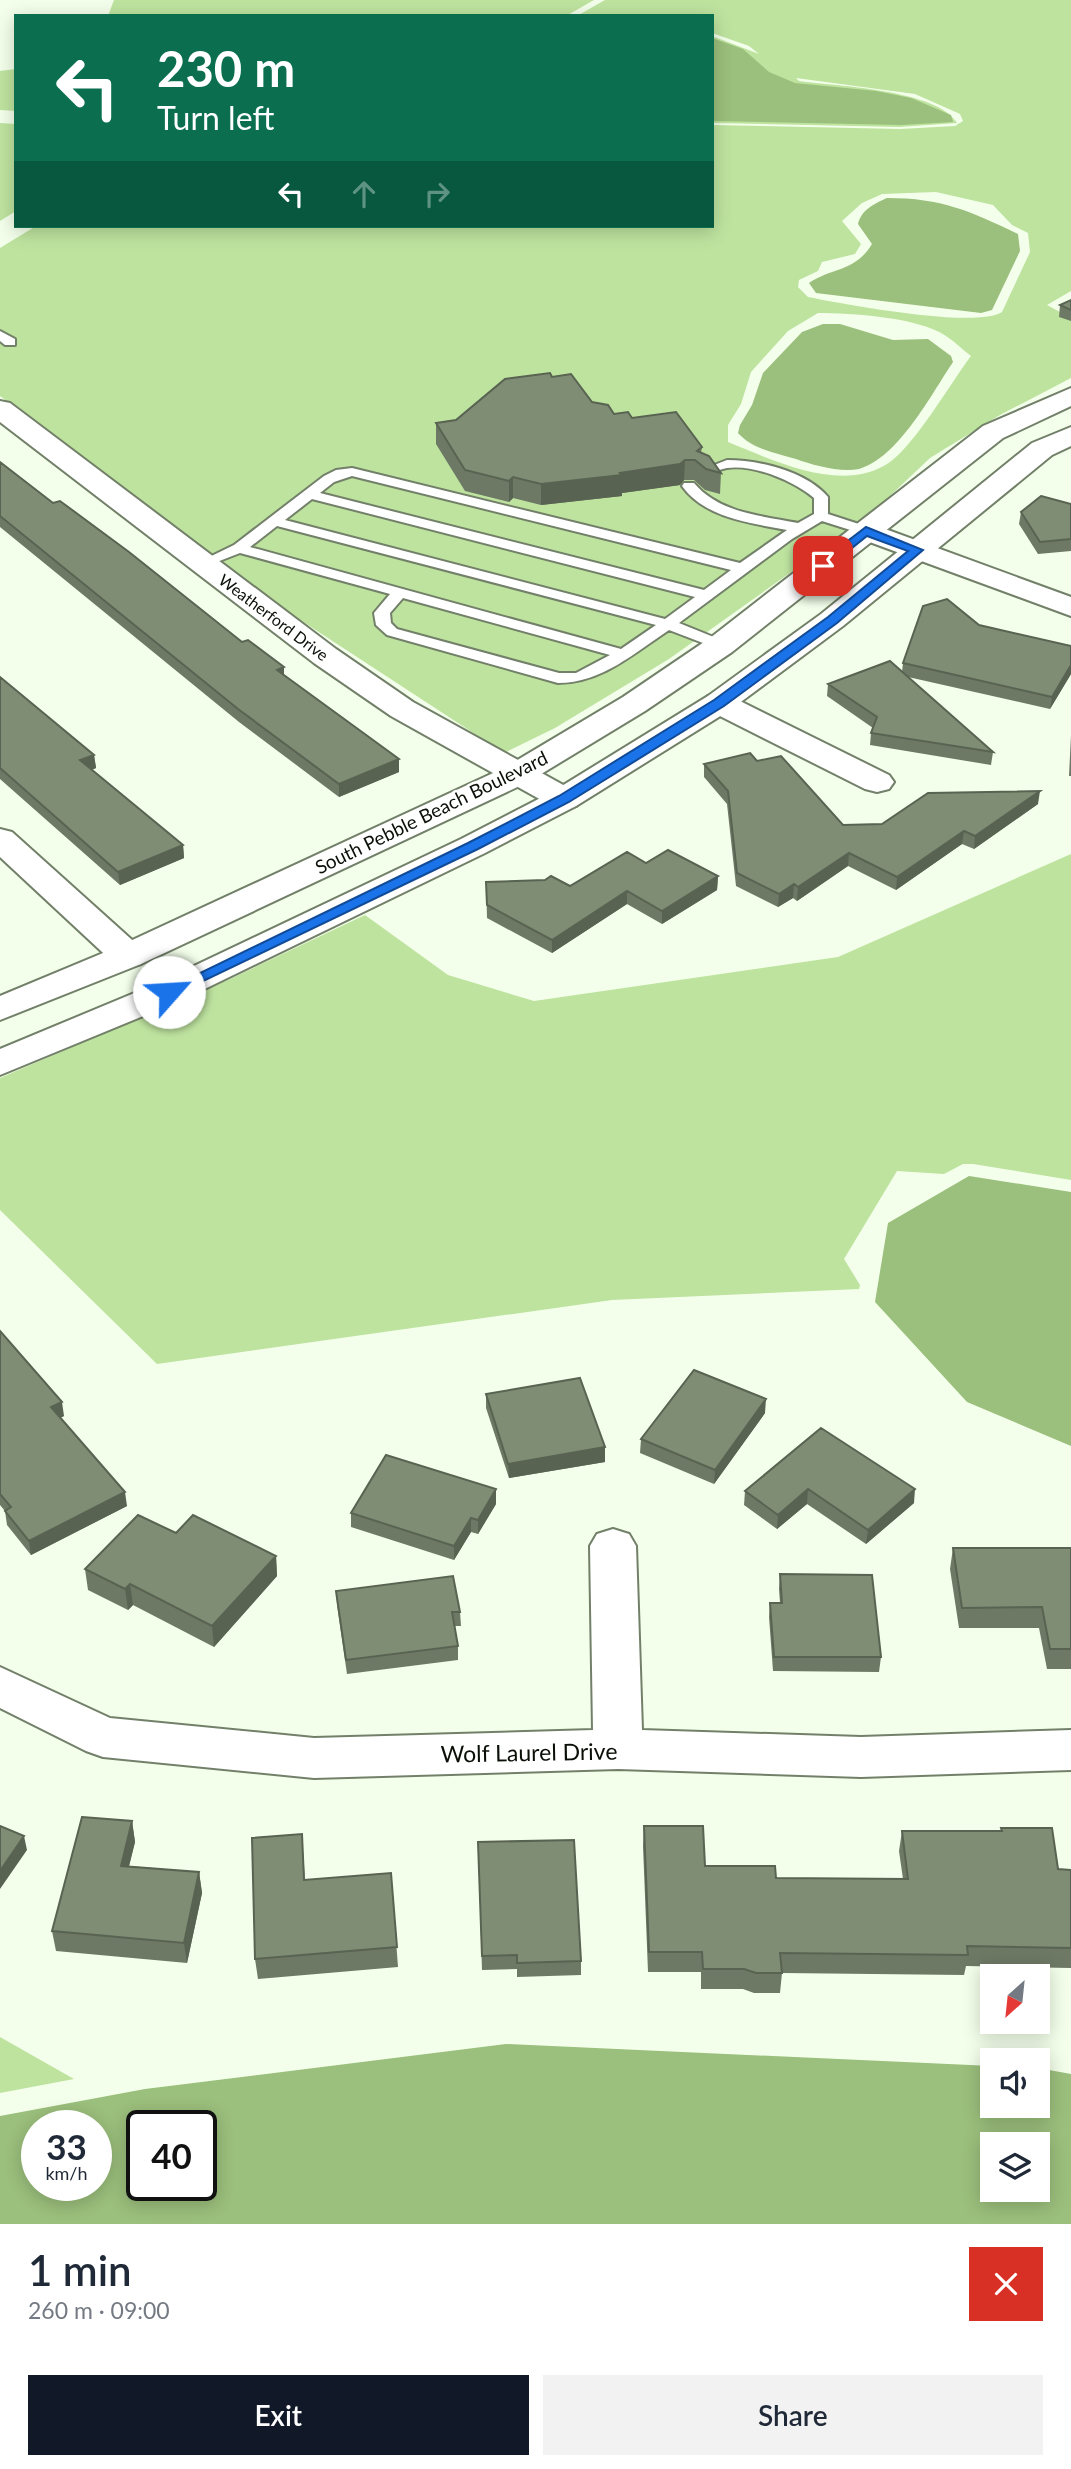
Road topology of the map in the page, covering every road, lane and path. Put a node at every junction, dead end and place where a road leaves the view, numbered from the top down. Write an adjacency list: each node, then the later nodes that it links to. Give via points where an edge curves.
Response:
1 (1068, 401): 12 (street, South Pebble Beach Boulevard, via 993,432)
2 (0, 409): 3 (street, Weatherford Drive)
3 (33, 434): 5 (street); 15 (street, Weatherford Drive)
4 (1071, 435): 14 (street, via 1042,449)
5 (0, 444)
6 (706, 471): 9 (lane, via 729,464 773,471 811,486 821,497)
7 (689, 486): 11 (lane, via 695,496 717,507)
8 (309, 494): 10 (lane); 16 (lane, via 329,479 352,471); 18 (lane)
9 (821, 516): 11 (lane); 12 (lane)
10 (275, 521): 13 (lane); 20 (lane)
11 (800, 528): 16 (lane)
12 (866, 531): 14 (street); 21 (street, South Pebble Beach Boulevard)
13 (239, 548): 15 (lane); 17 (lane)
14 (916, 550): 19 (street); 24 (street, via 832,620)
15 (204, 564): 25 (street, Weatherford Drive, via 401,709)
16 (741, 568): 18 (lane)
17 (399, 593): 22 (lane); 23 (lane, via 382,613 384,625 392,632 558,678 578,678)
18 (706, 595): 20 (lane)
19 (1071, 607)
20 (668, 624): 21 (lane); 22 (lane)
21 (721, 645): 25 (street, South Pebble Beach Boulevard)
22 (623, 654): 23 (lane)
23 (600, 669)
24 (719, 703): 26 (street); 27 (street)
25 (516, 775): 27 (street, Weatherford Drive); 29 (street, South Pebble Beach Boulevard)
26 (877, 782)
27 (564, 799): 31 (street, via 169,992)
28 (0, 839): 29 (street)
29 (128, 956): 30 (street, South Pebble Beach Boulevard)
30 (0, 1009)
31 (0, 1063)
32 (613, 1546): 34 (street)
33 (0, 1686): 34 (street, Wolf Laurel Drive, via 103,1737 117,1739 314,1758)
34 (618, 1749): 35 (street, Wolf Laurel Drive, via 861,1757)
35 (1071, 1750)

